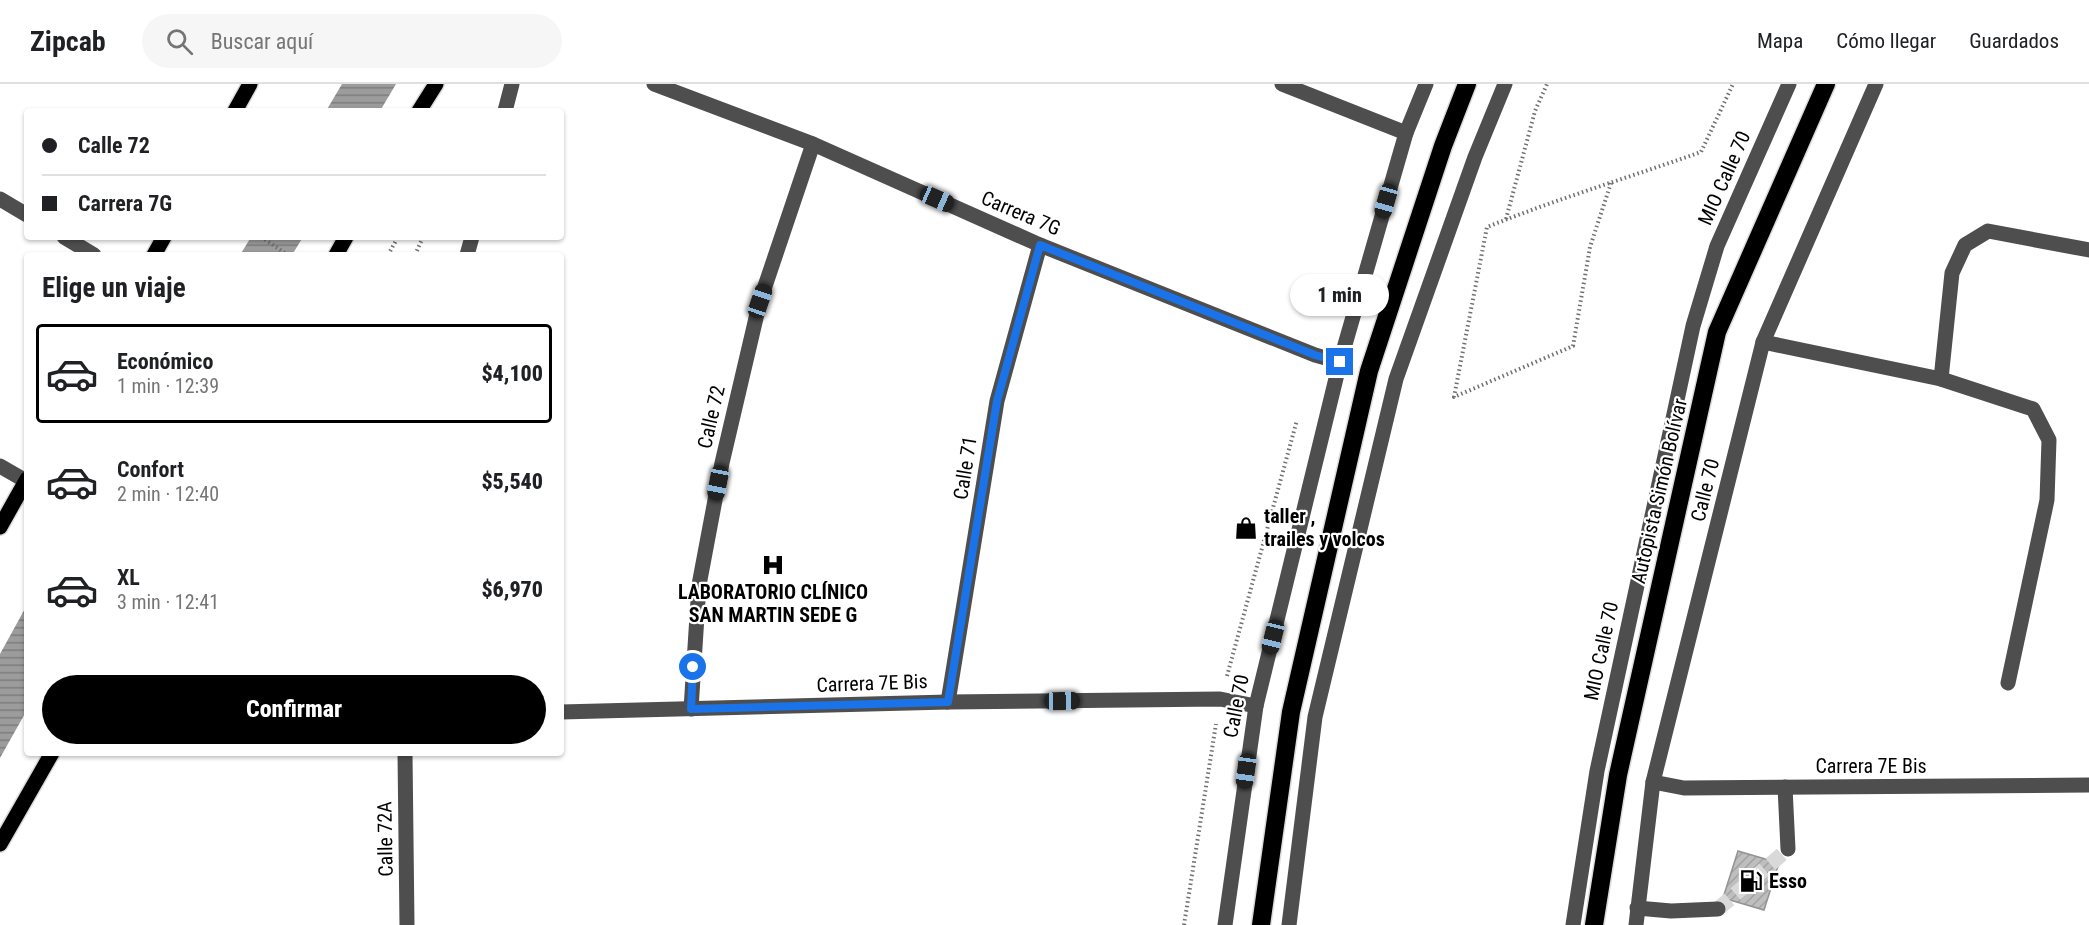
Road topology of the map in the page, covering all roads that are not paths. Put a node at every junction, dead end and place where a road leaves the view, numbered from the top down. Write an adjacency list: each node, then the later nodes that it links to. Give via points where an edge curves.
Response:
1 (250, 84): 12 (main road)
2 (436, 84): 13 (main road)
3 (512, 84): 14 (street)
4 (654, 84): 16 (street, Carrera 7G)
5 (1282, 84): 15 (street)
6 (1426, 84): 15 (street, Calle 70)
7 (1467, 84): 46 (highway, via 1369,371 1291,712)
8 (1505, 84): 47 (street, via 1474,158 1396,379 1315,717)
9 (1789, 84): 48 (street, MIO Calle 70, via 1717,246 1693,326 1597,771)
10 (1826, 84): 49 (highway, Autopista Simón Bolívar, via 1717,332 1618,775)
11 (1876, 84): 23 (street, Calle 70)
12 (237, 108)
13 (422, 108)
14 (506, 108)
15 (1406, 132): 24 (street, Calle 70)
16 (813, 144): 20 (street, Carrera 7G); 33 (street, Calle 72, via 760,301 722,463 699,585)
17 (0, 199): 18 (street)
18 (24, 213)
19 (69, 240): 22 (street)
20 (1040, 245): 24 (street, Carrera 7G); 31 (street, Calle 71, via 997,401)
21 (2089, 249): 25 (street, via 1988,231 1965,245 1952,273)
22 (89, 252)
23 (1763, 342): 25 (street); 37 (street, Calle 70)
24 (1340, 362): 32 (street, Calle 70)
25 (1941, 379): 30 (street, via 2033,409 2049,440 2047,500)
26 (0, 466): 27 (street)
27 (24, 479)
28 (24, 484): 29 (main road)
29 (0, 527)
30 (2008, 683)
31 (948, 702): 32 (street, Carrera 7E Bis, via 1220,699); 33 (street, Carrera 7E Bis)
32 (1256, 706): 45 (street, Calle 70)
33 (691, 709): 34 (street, Carrera 7E Bis)
34 (564, 712)
35 (50, 756): 40 (main road)
36 (405, 756): 44 (street, Calle 72A)
37 (1653, 782): 39 (street, Carrera 7E Bis, via 1684,788); 42 (street, Calle 70)
38 (2089, 785): 39 (street, Carrera 7E Bis)
39 (1785, 787): 41 (street)
40 (0, 844)
41 (1788, 849)
42 (1637, 908): 43 (street); 50 (street, Calle 70)
43 (1718, 909)
44 (407, 925)
45 (1225, 925)
46 (1262, 925)
47 (1289, 925)
48 (1573, 925)
49 (1594, 925)
50 (1636, 925)

